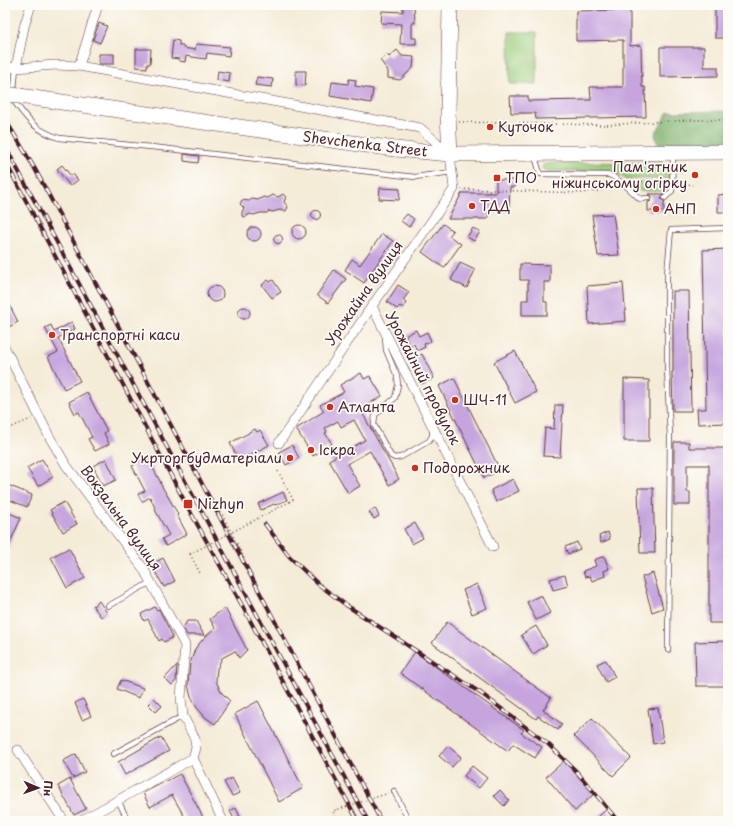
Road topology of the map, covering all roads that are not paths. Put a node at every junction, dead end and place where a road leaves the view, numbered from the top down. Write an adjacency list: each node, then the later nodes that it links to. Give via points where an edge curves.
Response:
1 (31, 5): 6 (street)
2 (98, 5): 4 (street)
3 (450, 5): 10 (main road)
4 (78, 66): 6 (street); 10 (street, via 420,128)
5 (5, 67): 6 (street)
6 (16, 68): 12 (lane, via 13,100 32,125 59,138 415,177)
7 (5, 94): 10 (main road, Shevchenka Street, bridge, via 395,149)
8 (674, 152): 9 (main road, Shevchenka Street); 11 (main road, Shevchenka Street); 14 (lane, via 672,191)
9 (728, 152)
10 (450, 154): 11 (main road, Shevchenka Street); 12 (street)
11 (534, 154): 13 (lane, via 540,174 610,175 640,198)
12 (452, 172): 16 (street, Урожайна вулиця, via 454,189)
13 (648, 198)
14 (665, 198)
15 (728, 228): 24 (lane, via 671,230 667,274 670,436)
16 (372, 306): 17 (street, Урожайний провулок); 20 (street, Урожайна вулиця)
17 (385, 333): 19 (street, Урожайний провулок); 19 (lane, via 386,350 398,376 398,384 395,398 375,415 374,425 391,456 395,458 429,441 432,436)
18 (5, 348): 22 (street, Вокзальна вулиця, via 48,436 66,465)
19 (430, 424): 21 (street, Урожайний провулок)
20 (279, 443)
21 (492, 547)
22 (151, 582): 23 (lane); 25 (street, Вокзальна вулиця, via 185,645 181,698)
23 (108, 606)
24 (668, 650)
25 (183, 716): 27 (lane); 28 (street, Вокзальна вулиця, via 195,739)
26 (18, 750): 31 (street)
27 (113, 754)
28 (193, 758): 30 (street); 34 (street, Вокзальна вулиця)
29 (394, 791): 35 (lane)
30 (118, 800): 32 (street); 33 (lane)
31 (64, 821)
32 (81, 821)
33 (128, 821)
34 (222, 821)
35 (408, 821)

